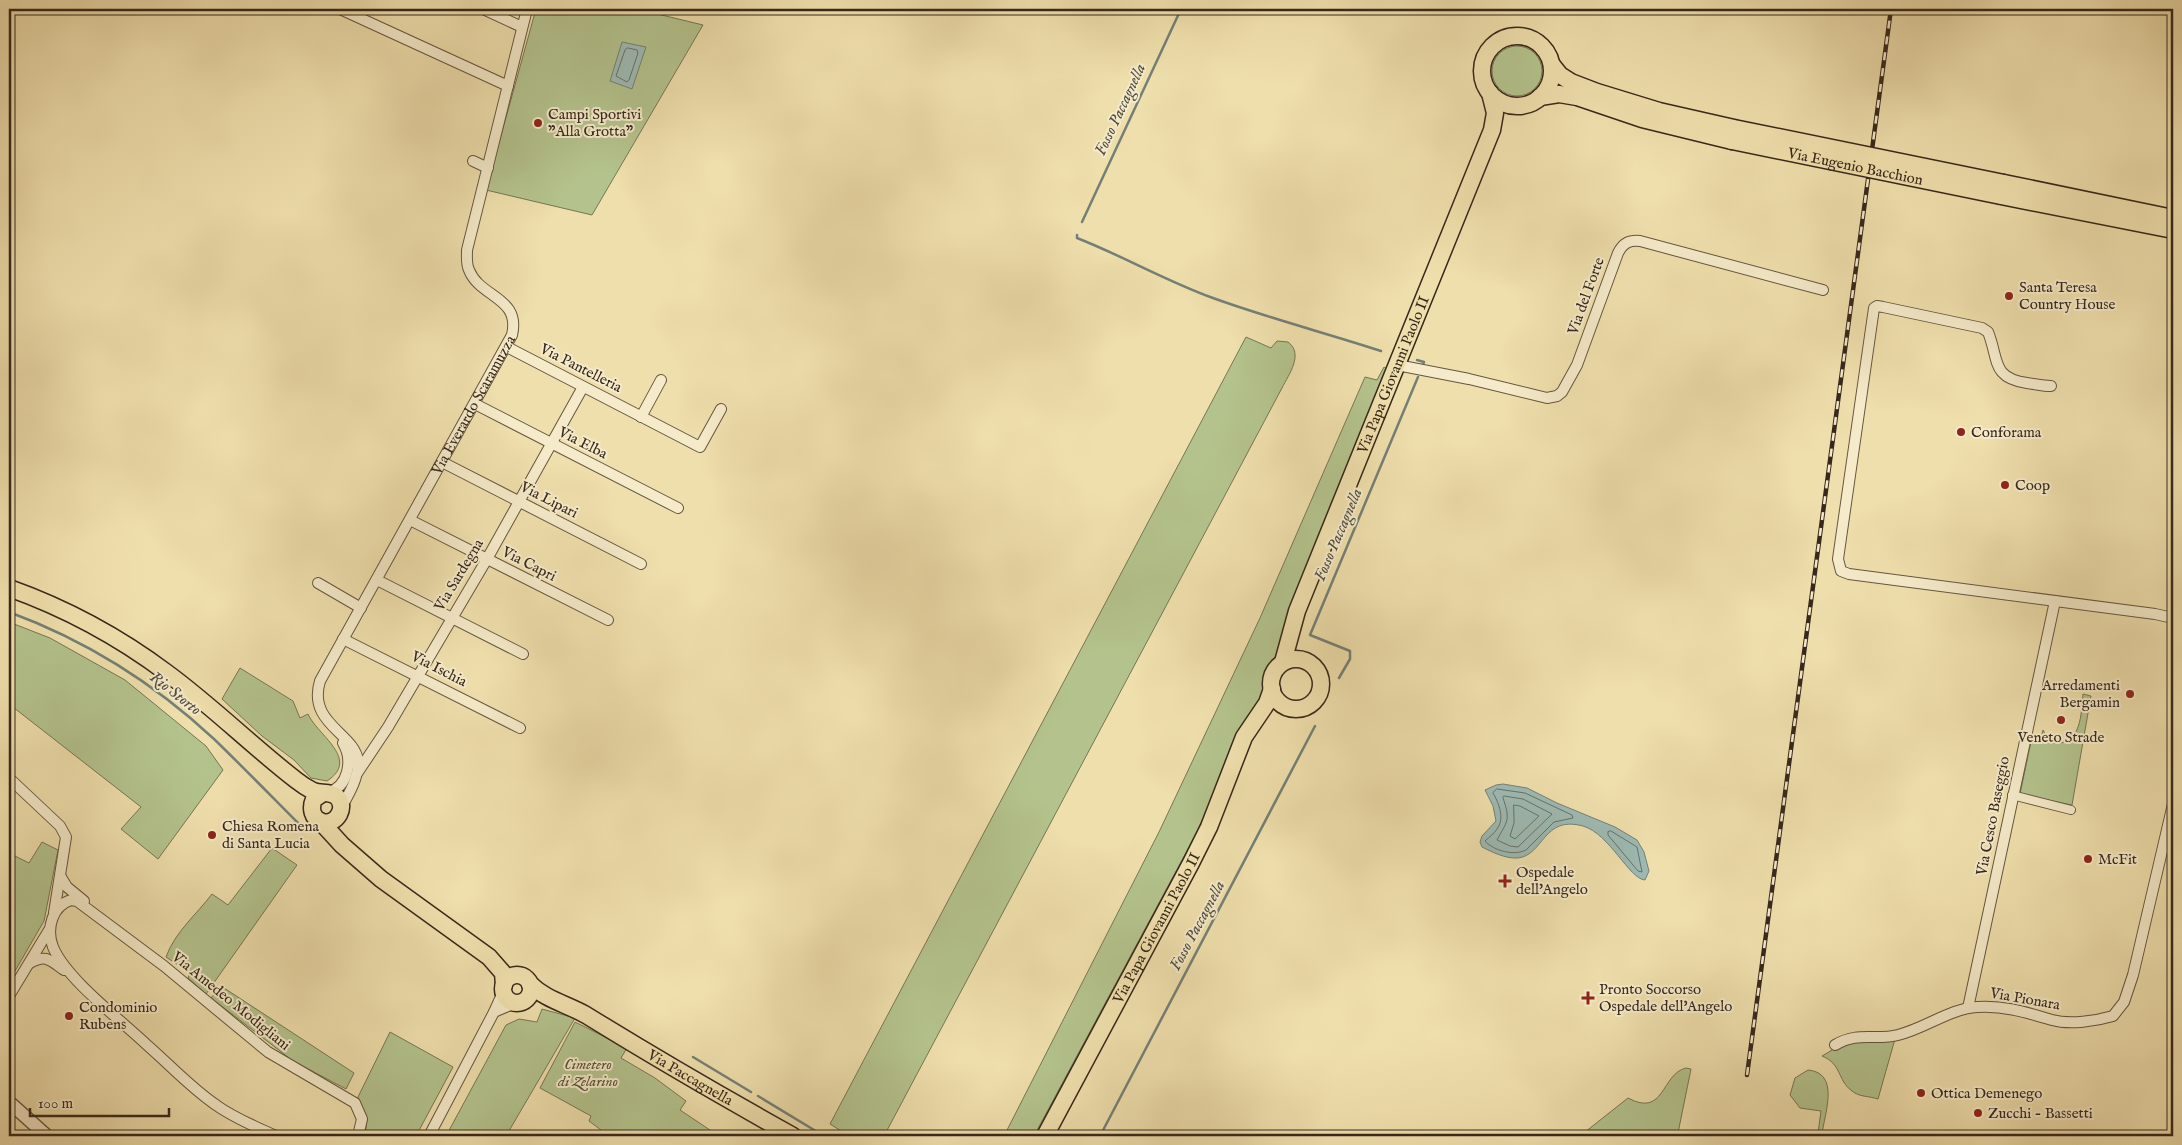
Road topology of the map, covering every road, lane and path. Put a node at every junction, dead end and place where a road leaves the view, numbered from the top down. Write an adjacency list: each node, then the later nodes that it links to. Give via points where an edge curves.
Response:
1 (340, 9): 6 (street)
2 (483, 9): 4 (street)
3 (527, 9): 4 (street, Via Everardo Scaramuzza)
4 (522, 27): 6 (street, Via Everardo Scaramuzza)
5 (1552, 65): 7 (main road, via 1543,47 1531,38 1517,35 1500,40 1487,50 1482,63 1482,78); 8 (main road, via 1550,82); 11 (main road, Via Eugenio Bacchion, via 1564,78 1597,92)
6 (508, 86): 13 (street, Via Everardo Scaramuzza)
7 (1490, 93): 9 (main road, via 1504,104); 10 (main road, Via Papa Giovanni Paolo II, via 1495,113)
8 (1540, 98): 9 (main road); 11 (main road, Via Eugenio Bacchion, via 1559,94 1577,97 1657,123)
9 (1520, 106): 10 (main road, Via Papa Giovanni Paolo II, via 1502,118)
10 (1492, 130): 19 (main road, Via Papa Giovanni Paolo II)
11 (1733, 134): 14 (main road, Via Eugenio Bacchion, bridge)
12 (473, 161): 13 (street)
13 (488, 168): 18 (street, Via Everardo Scaramuzza, via 467,250 468,265 474,278 511,312 514,328)
14 (2003, 190): 15 (main road, Via Eugenio Bacchion); 16 (main road, Via Eugenio Bacchion)
15 (2173, 218)
16 (2173, 230)
17 (1824, 290): 19 (street, Via del Forte, via 1640,241 1629,241 1618,253 1577,365 1557,396 1547,398)
18 (507, 347): 21 (street, Via Pantelleria); 23 (street, Via Everardo Scaramuzza)
19 (1397, 365): 41 (main road, Via Papa Giovanni Paolo II)
20 (661, 380): 25 (street)
21 (582, 386): 25 (street, Via Pantelleria); 26 (street, Via Sardegna)
22 (2051, 386): 36 (street, via 2016,381 2000,372 1988,332 1982,328 1878,306 1874,308 1838,559 1841,572 1849,574)
23 (475, 404): 26 (street, Via Elba); 27 (street, Via Everardo Scaramuzza)
24 (721, 408): 25 (street, Via Pantelleria, via 700,447)
25 (642, 417)
26 (552, 444): 28 (street, Via Sardegna); 29 (street, Via Elba)
27 (442, 462): 28 (street, Via Lipari); 30 (street, Via Everardo Scaramuzza)
28 (519, 501): 31 (street, Via Sardegna); 32 (street, Via Lipari)
29 (678, 508)
30 (410, 520): 31 (street, Via Capri); 33 (street, Via Everardo Scaramuzza)
31 (486, 559): 39 (street, Via Sardegna); 40 (street, Via Capri)
32 (641, 564)
33 (376, 580): 37 (street, Via Everardo Scaramuzza); 39 (street)
34 (318, 583): 37 (street)
35 (9, 588): 52 (main road, via 80,619 132,649 168,673)
36 (2055, 601): 38 (street); 56 (street, Via Cesco Baseggio)
37 (360, 608): 42 (street, Via Everardo Scaramuzza)
38 (2170, 615)
39 (451, 618): 43 (street); 46 (street, Via Sardegna)
40 (608, 620)
41 (1294, 620): 44 (main road, Via Papa Giovanni Paolo II, via 1297,648); 45 (main road, Via Papa Giovanni Paolo II)
42 (343, 639): 46 (street, Via Ischia); 51 (street, Via Everardo Scaramuzza, via 318,688 321,710)
43 (523, 654)
44 (1306, 661): 45 (main road, via 1293,659); 48 (main road, via 1319,674 1322,682 1320,694 1307,706 1299,709)
45 (1283, 662): 47 (main road, via 1274,672)
46 (418, 675): 50 (street, Via Ischia); 53 (street, Via Sardegna)
47 (1272, 689): 48 (main road, via 1276,699); 49 (main road, Via Papa Giovanni Paolo II)
48 (1288, 707): 49 (main road, via 1269,709)
49 (1258, 716): 84 (main road, Via Papa Giovanni Paolo II, via 1244,737 1209,827 1191,863)
50 (520, 728)
51 (336, 731): 53 (street, Via Everardo Scaramuzza, via 354,751 358,763); 55 (street, Via Everardo Scaramuzza, via 348,753 348,770 340,785)
52 (237, 732): 55 (main road, via 296,780 312,790); 58 (main road, via 261,760)
53 (356, 775): 59 (street, Via Everardo Scaramuzza)
54 (9, 778): 63 (street, via 64,831 66,843)
55 (325, 793): 58 (main road, via 315,798); 59 (main road, via 337,797)
56 (2012, 795): 60 (street); 74 (street, Via Cesco Baseggio, via 2009,822)
57 (2173, 804): 74 (street, Via Pionara, via 2133,975 2124,1002 2113,1016 2076,1021 2053,1020 2005,1008)
58 (311, 807): 61 (main road)
59 (341, 810): 61 (main road, via 333,821); 62 (main road, via 346,832)
60 (2071, 810)
61 (320, 821): 62 (main road)
62 (365, 865): 67 (main road)
63 (61, 877): 64 (street, via 57,884); 65 (street, Via Amedeo Modigliani, via 67,887)
64 (54, 913): 65 (street, Via Amedeo Modigliani, via 65,902 77,901); 66 (street)
65 (114, 928): 81 (street, Via Amedeo Modigliani, via 268,1052 355,1103 362,1119)
66 (50, 934): 68 (street); 69 (street, via 57,955)
67 (489, 957): 70 (main road, via 508,966); 71 (main road, via 502,973)
68 (30, 963): 69 (street, via 45,958); 72 (street)
69 (70, 974): 80 (street, via 203,1095 228,1112)
70 (525, 980): 71 (main road, via 511,977); 73 (main road, via 530,995); 76 (main road, Via Paccagnella, via 548,998)
71 (504, 987): 73 (main road, via 506,997); 75 (street)
72 (9, 996)
73 (519, 1003): 75 (street); 76 (main road, Via Paccagnella)
74 (1968, 1008): 77 (street, Via Pionara, via 1896,1036 1854,1036)
75 (494, 1012): 82 (street)
76 (590, 1018): 83 (main road, Via Paccagnella)
77 (1835, 1045)
78 (9, 1102): 79 (street)
79 (47, 1136)
80 (276, 1136)
81 (358, 1136)
82 (429, 1136)
83 (793, 1136)
84 (1045, 1136)

